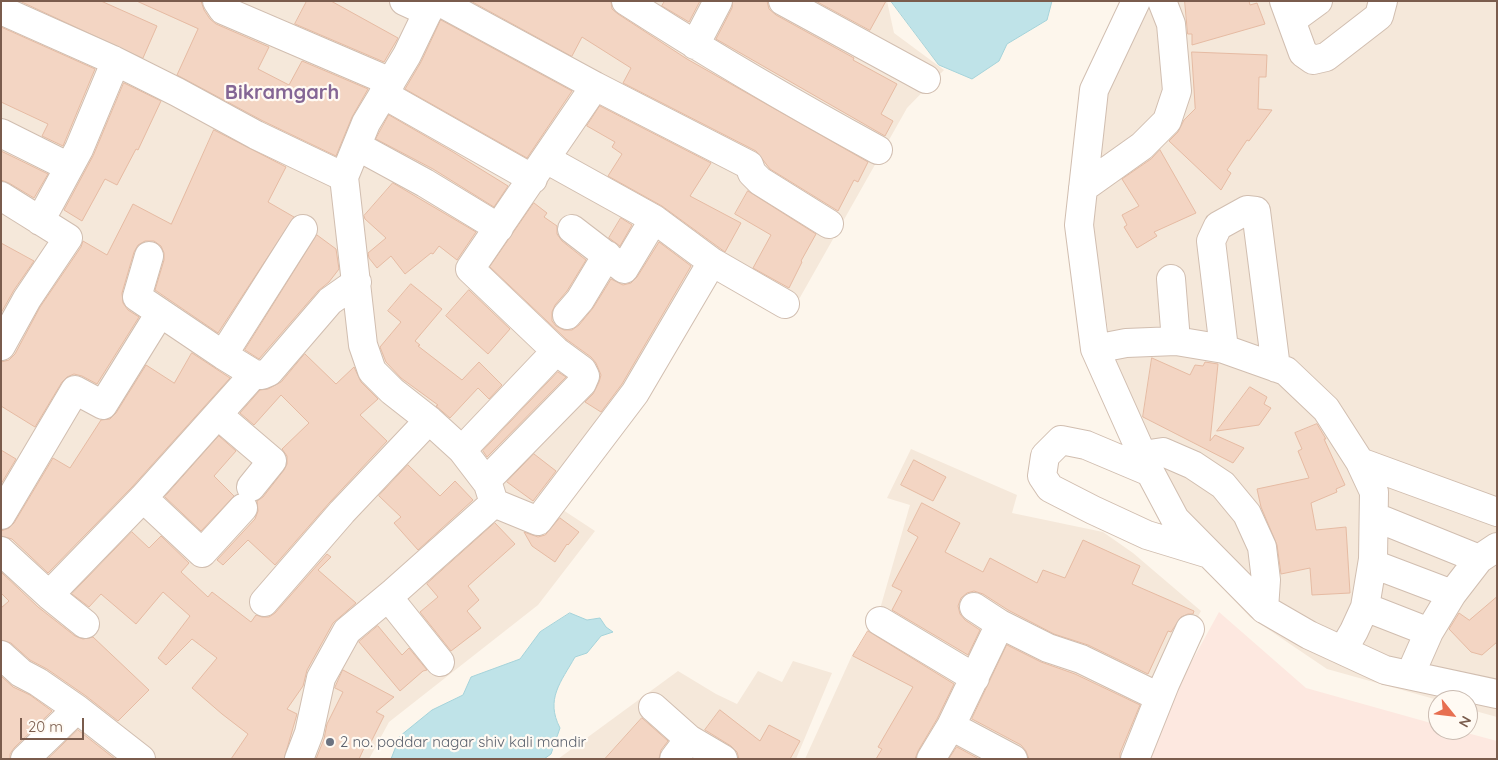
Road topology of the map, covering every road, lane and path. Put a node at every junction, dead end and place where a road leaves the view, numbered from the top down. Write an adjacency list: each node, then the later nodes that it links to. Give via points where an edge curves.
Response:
1 (217, 1): 16 (street, via 223,10)
2 (626, 1): 12 (street)
3 (718, 1): 12 (street)
4 (783, 1): 14 (street)
5 (1136, 1): 23 (street, via 1094,90)
6 (1162, 1): 23 (street, via 1171,24 1177,91 1167,121 1142,146)
7 (1318, 1): 11 (street)
8 (1383, 1): 11 (street, via 1379,16 1326,57 1314,60 1303,53)
9 (426, 4): 15 (street); 16 (street, via 407,55)
10 (1, 10): 13 (street)
11 (1288, 11)
12 (695, 45): 19 (street)
13 (113, 60): 20 (street, via 112,70); 22 (street)
14 (926, 79)
15 (595, 86): 21 (street); 27 (street, via 749,164 760,181)
16 (387, 88): 18 (street, via 366,123); 21 (street)
17 (1, 133): 20 (street)
18 (357, 146): 22 (street); 28 (street)
19 (878, 150)
20 (69, 167): 26 (street)
21 (540, 169): 25 (street); 28 (street)
22 (344, 177): 35 (street)
23 (1083, 188): 41 (street, via 1079,226)
24 (1, 196): 26 (street)
25 (654, 219): 31 (street, via 624,269); 33 (street)
26 (40, 221): 40 (street, via 68,238 27,299)
27 (828, 224)
28 (498, 228): 43 (street, via 470,269)
29 (303, 229): 44 (street)
30 (572, 229): 31 (street)
31 (607, 255): 38 (street)
32 (150, 256): 37 (street, via 137,297)
33 (712, 262): 36 (street); 52 (street, via 635,393 538,521)
34 (1172, 279): 39 (street)
35 (357, 282): 46 (street, via 330,302 269,372); 48 (street, via 363,345 372,371)
36 (785, 304)
37 (160, 313): 44 (street); 55 (street, via 102,405 75,390)
38 (568, 316)
39 (1176, 341): 41 (street, via 1126,343); 42 (street)
40 (1, 346)
41 (1095, 349): 51 (street)
42 (1224, 349): 45 (street); 45 (street, via 1211,241 1218,226 1246,210 1256,211)
43 (556, 350): 49 (street); 52 (street, via 582,370 582,383)
44 (223, 355): 46 (street)
45 (1276, 368): 50 (street, via 1286,372 1326,409)
46 (254, 374): 47 (street)
47 (218, 415): 53 (street); 53 (street, via 272,461 247,498 202,553)
48 (429, 420): 49 (street); 64 (street, via 342,512)
49 (462, 450): 52 (street)
50 (1360, 462): 54 (street); 56 (street, via 1374,492)
51 (1147, 463): 59 (street, via 1175,520); 59 (street, via 1061,440 1044,456 1042,476 1050,488 1146,535); 67 (street, via 1163,452 1193,465 1223,485 1247,514 1262,547 1266,580)
52 (490, 492): 63 (street)
53 (143, 498): 62 (street)
54 (1497, 512)
55 (1, 515)
56 (1375, 517): 58 (street); 60 (street)
57 (1, 552): 62 (street)
58 (1488, 553): 61 (street)
59 (1208, 554): 67 (street)
60 (1373, 564): 61 (street); 66 (street)
61 (1452, 594): 72 (street)
62 (49, 595): 69 (street)
63 (388, 597): 75 (street); 86 (street, via 347,631 321,678 309,733)
64 (264, 602)
65 (974, 607): 70 (street)
66 (1365, 607): 72 (street); 73 (street)
67 (1264, 609): 73 (street)
68 (880, 621): 77 (street)
69 (85, 624)
70 (1000, 624): 77 (street); 79 (street)
71 (1190, 629): 79 (street)
72 (1430, 632): 76 (street)
73 (1343, 650): 76 (street, via 1385,670)
74 (1, 655): 81 (street, via 21,673)
75 (440, 662)
76 (1410, 675): 78 (street)
77 (975, 678): 82 (street)
78 (1497, 694)
79 (1159, 697): 90 (street)
80 (653, 707): 83 (street)
81 (77, 709): 84 (street); 85 (street)
82 (952, 726): 88 (street); 89 (street)
83 (682, 749): 87 (street)
84 (25, 759)
85 (141, 759)
86 (299, 759)
87 (723, 759)
88 (931, 759)
89 (1013, 759)
90 (1136, 759)

